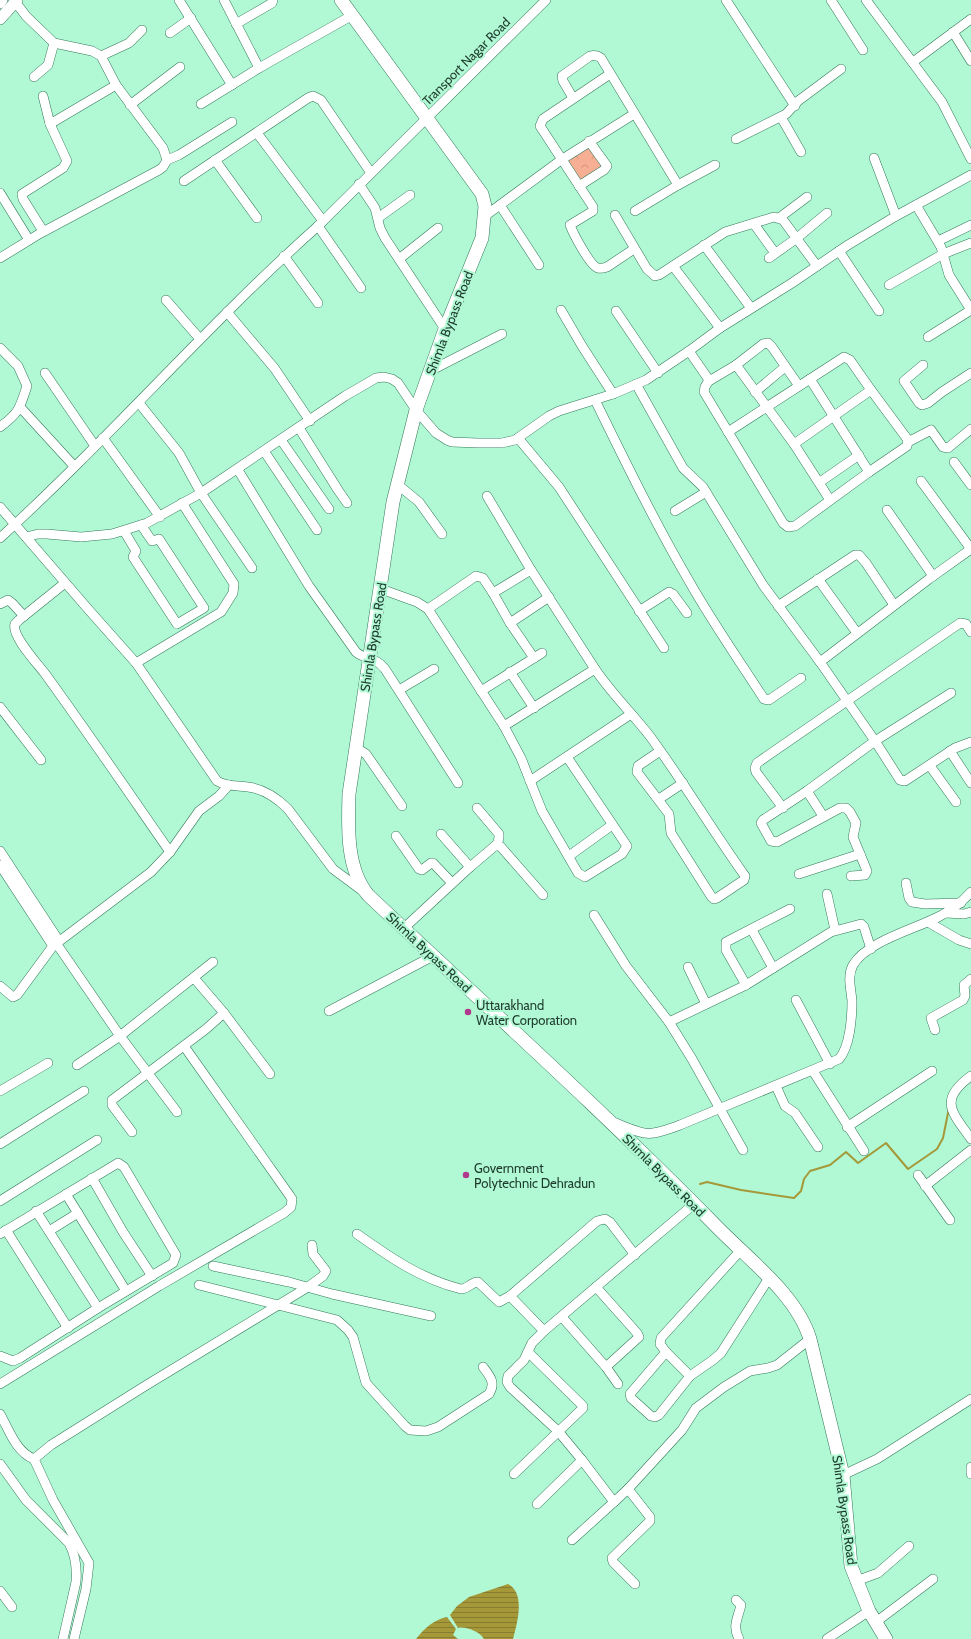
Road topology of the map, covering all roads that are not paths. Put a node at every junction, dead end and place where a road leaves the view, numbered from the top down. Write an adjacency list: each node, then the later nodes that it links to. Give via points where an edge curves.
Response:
1 (2, 0): 12 (main road)
2 (179, 0): 13 (street)
3 (224, 0): 17 (street)
4 (273, 0): 17 (street)
5 (331, 0): 14 (highway)
6 (341, 0): 14 (highway)
7 (546, 0): 40 (street, Transport Nagar Road)
8 (726, 0): 37 (street)
9 (831, 0): 22 (street)
10 (866, 0): 25 (street)
11 (16, 1): 15 (main road); 21 (street, via 26,16)
12 (0, 3)
13 (191, 18): 20 (street); 32 (street)
14 (348, 18): 27 (street); 40 (highway)
15 (0, 19)
16 (971, 19): 19 (street)
17 (236, 24): 27 (street)
18 (142, 30): 23 (street, via 129,43)
19 (953, 32): 24 (street); 25 (street)
20 (170, 33)
21 (54, 43): 23 (street, via 92,51); 30 (street, via 48,65)
22 (863, 50)
23 (101, 56): 31 (street)
24 (971, 61)
25 (913, 62): 48 (street, via 942,102)
26 (180, 67): 35 (street)
27 (259, 68): 32 (street)
28 (841, 69): 37 (street)
29 (610, 74): 34 (street); 34 (street, via 601,58 590,56 562,76); 38 (street)
30 (34, 77)
31 (116, 85): 35 (street); 42 (street)
32 (232, 85): 36 (street)
33 (43, 96): 42 (street)
34 (573, 98): 51 (street, via 540,123)
35 (130, 104): 49 (street, via 163,148)
36 (201, 104)
37 (794, 106): 39 (street)
38 (634, 114): 45 (street); 57 (street)
39 (781, 117): 44 (street); 46 (street)
40 (424, 120): 53 (street, Transport Nagar Road); 67 (highway)
41 (232, 122): 49 (street)
42 (50, 124): 76 (street, via 67,161 66,164 64,168 25,191 22,196)
43 (257, 133): 50 (street); 53 (street, via 308,98 316,96); 72 (street)
44 (736, 139)
45 (589, 142): 51 (street); 58 (street, via 607,166)
46 (801, 152)
47 (874, 158): 68 (street)
48 (971, 158)
49 (167, 160): 76 (street, via 159,170)
50 (215, 160): 55 (street); 69 (street)
51 (561, 160): 58 (street); 62 (street)
52 (715, 165): 57 (street)
53 (371, 173): 56 (street, Transport Nagar Road)
54 (971, 175): 63 (street)
55 (184, 182)
56 (359, 184): 70 (street, via 375,208); 72 (street, Transport Nagar Road)
57 (678, 185): 64 (street)
58 (579, 186): 82 (street, via 594,210 570,225 594,266 602,269 607,267)
59 (0, 193): 78 (street)
60 (410, 195): 70 (street)
61 (807, 196): 71 (street)
62 (500, 205): 67 (street); 88 (street)
63 (916, 205): 68 (street); 79 (street)
64 (635, 211)
65 (827, 213): 77 (street)
66 (615, 215): 82 (street)
67 (485, 216): 103 (highway, Shimla Bypass Road, via 482,238)
68 (896, 216): 83 (street)
69 (257, 218)
70 (378, 218): 87 (street, via 380,228)
71 (779, 218): 73 (street, via 774,217); 77 (street)
72 (320, 224): 85 (street, Transport Nagar Road); 92 (street)
73 (754, 224): 77 (street, via 772,256); 81 (street, via 726,232)
74 (971, 225): 79 (street)
75 (438, 228): 87 (street)
76 (44, 231): 78 (street)
77 (797, 238): 90 (street)
78 (28, 240): 86 (street)
79 (938, 241): 84 (street)
80 (971, 243): 84 (street)
81 (704, 245): 89 (street); 96 (street)
82 (634, 249): 89 (street, via 653,275 660,275)
83 (839, 251): 90 (street); 100 (street)
84 (943, 254): 91 (street); 93 (street, via 949,275)
85 (284, 256): 95 (street); 101 (street, Transport Nagar Road)
86 (0, 258)
87 (399, 259): 103 (street)
88 (539, 264)
89 (673, 266): 102 (street)
90 (817, 266): 96 (street)
91 (889, 285)
92 (362, 288)
93 (968, 299): 98 (street)
94 (166, 300): 106 (street)
95 (318, 303)
96 (751, 308): 102 (street)
97 (561, 310): 122 (street)
98 (971, 310): 105 (street)
99 (616, 311): 114 (street)
100 (879, 311)
101 (227, 312): 106 (street, Transport Nagar Road); 129 (street, via 274,369)
102 (720, 328): 108 (street)
103 (445, 329): 112 (highway, Shimla Bypass Road)
104 (502, 334): 112 (street)
105 (928, 337)
106 (200, 339): 124 (street, Transport Nagar Road)
107 (0, 348): 125 (street, via 18,366 27,386)
108 (690, 351): 114 (street); 117 (street)
109 (736, 365): 111 (street, via 763,344 768,343); 117 (street); 121 (street)
110 (923, 365): 115 (street, via 904,381 922,405)
111 (785, 367): 119 (street); 121 (street)
112 (430, 370): 127 (highway, Shimla Bypass Road)
113 (45, 372): 139 (street)
114 (658, 373): 118 (street)
115 (971, 374)
116 (810, 379): 119 (street); 120 (street, via 844,357 850,360); 128 (street)
117 (709, 381): 133 (street, via 704,392)
118 (636, 384): 122 (street); 150 (street, via 683,468)
119 (799, 386): 126 (street)
120 (871, 390): 128 (street); 137 (street)
121 (755, 392): 126 (street)
122 (613, 394): 123 (street)
123 (596, 400): 135 (street, via 550,416); 196 (street, via 688,580 764,699 769,700)
124 (139, 402): 134 (street, Transport Nagar Road); 151 (street, via 179,453)
125 (20, 407): 130 (street, via 14,416); 143 (street)
126 (767, 408): 133 (street); 138 (street)
127 (416, 410): 129 (street, via 398,383 392,378 384,377 367,382); 135 (street, via 436,433 452,442 502,443); 148 (highway, Shimla Bypass Road)
128 (834, 415): 138 (street); 141 (street)
129 (310, 421): 131 (street)
130 (0, 427)
131 (299, 428): 136 (street); 155 (street)
132 (971, 430): 137 (street, via 948,448 942,446 931,430)
133 (728, 432): 153 (street, via 785,526 795,526)
134 (104, 438): 139 (street, Transport Nagar Road); 160 (street)
135 (518, 438): 181 (street, via 559,487)
136 (281, 440): 140 (street); 157 (street)
137 (908, 442): 145 (street, via 907,446)
138 (794, 444): 147 (street)
139 (95, 446): 143 (street, Transport Nagar Road)
140 (264, 451): 144 (street); 163 (street)
141 (859, 455): 145 (street); 147 (street)
142 (954, 462): 149 (street)
143 (74, 466): 161 (street, Transport Nagar Road)
144 (238, 470): 151 (street); 189 (street, via 309,586 356,652 360,656)
145 (869, 472): 153 (street)
146 (921, 481): 168 (street)
147 (820, 482): 153 (street)
148 (397, 484): 165 (street, via 419,502); 174 (highway, Shimla Bypass Road)
149 (971, 485)
150 (706, 492): 159 (street); 179 (street)
151 (202, 494): 154 (street); 169 (street)
152 (487, 496): 170 (street)
153 (830, 500)
154 (182, 503): 160 (street); 192 (street, via 234,584 233,593 221,612)
155 (347, 503)
156 (0, 507): 161 (street)
157 (329, 509)
158 (887, 510): 171 (street)
159 (675, 511)
160 (160, 517): 162 (street)
161 (14, 525): 166 (street); 167 (street, Transport Nagar Road)
162 (141, 525): 164 (street); 164 (street, via 152,541 159,539 204,608 177,624 133,557 136,551)
163 (317, 530)
164 (124, 531): 166 (street, via 81,537 38,534)
165 (442, 534)
166 (26, 537): 173 (street)
167 (0, 538)
168 (971, 549): 171 (street)
169 (252, 568)
170 (531, 570): 175 (street); 176 (street)
171 (933, 576): 178 (street)
172 (818, 580): 178 (street, via 850,557 859,555); 179 (street); 186 (street)
173 (65, 583): 183 (street); 192 (street)
174 (380, 589): 180 (street, via 417,602); 189 (highway, Shimla Bypass Road)
175 (493, 593): 180 (street, via 483,578 476,576); 184 (street)
176 (549, 597): 184 (street); 194 (street)
177 (0, 604): 183 (street, via 8,600 12,602)
178 (894, 605): 186 (street)
179 (778, 606): 191 (street)
180 (428, 609): 198 (street)
181 (639, 611): 182 (street, via 669,592); 187 (street)
182 (687, 613)
183 (24, 616): 230 (street, via 14,627 18,638)
184 (510, 623): 190 (street)
185 (971, 632): 200 (street, via 966,624 960,623)
186 (857, 633): 191 (street)
187 (664, 648)
188 (542, 653): 190 (street)
189 (370, 658): 197 (street, via 382,665); 207 (highway, Shimla Bypass Road)
190 (534, 658): 195 (street)
191 (820, 662): 200 (street)
192 (136, 663): 217 (street, via 213,776 217,781)
193 (434, 669): 197 (street)
194 (595, 669): 202 (street); 203 (street)
195 (510, 672): 198 (street); 202 (street)
196 (801, 678)
197 (398, 690): 214 (street)
198 (481, 691): 204 (street)
199 (951, 693): 205 (street)
200 (848, 702): 205 (street); 223 (street, via 756,765 756,772)
201 (0, 707): 211 (street)
202 (534, 708): 204 (street)
203 (631, 714): 209 (street); 210 (street)
204 (504, 726): 213 (street)
205 (875, 741): 212 (street, via 902,781 908,781); 218 (street)
206 (971, 742): 208 (street)
207 (355, 747): 221 (street, via 366,754); 241 (highway, Shimla Bypass Road, via 349,794 350,851 356,872)
208 (950, 750): 212 (street); 216 (street)
209 (660, 751): 215 (street); 219 (street, via 638,766 637,770)
210 (567, 757): 213 (street); 225 (street)
211 (41, 760)
212 (930, 766): 220 (street)
213 (530, 780): 232 (street, via 542,810)
214 (458, 783)
215 (683, 783): 219 (street); 219 (street, via 745,876 744,880 721,897 715,899 711,896 671,833 670,814)
216 (971, 783)
217 (229, 785): 230 (street, via 199,811); 241 (street, via 248,786 270,794 288,810 333,869)
218 (807, 791): 223 (street); 224 (street)
219 (659, 799)
220 (956, 802)
221 (402, 806)
222 (477, 808): 228 (street, via 499,834)
223 (782, 808): 224 (street, via 761,822 774,842)
224 (823, 816): 231 (street, via 843,807 850,812 856,823 853,838)
225 (612, 825): 232 (street); 232 (street, via 627,846 622,854 584,877 578,873)
226 (441, 834): 234 (street)
227 (396, 836): 237 (street, via 419,869 423,870 432,863)
228 (497, 845): 234 (street); 242 (street)
229 (0, 851): 252 (street)
230 (170, 852): 252 (street, via 151,872)
231 (860, 854): 235 (street); 236 (street, via 867,873)
232 (569, 856)
233 (0, 865): 252 (street)
234 (470, 866): 237 (street)
235 (799, 874)
236 (851, 876)
237 (452, 883): 249 (street)
238 (906, 883): 243 (street, via 912,902)
239 (971, 892): 243 (street)
240 (827, 894): 251 (street)
241 (368, 895): 249 (highway, Shimla Bypass Road)
242 (543, 895)
243 (961, 903): 246 (street)
244 (790, 909): 250 (street)
245 (971, 912): 246 (street)
246 (946, 913): 248 (street)
247 (594, 915): 267 (street, via 626,966)
248 (928, 922): 253 (street); 254 (street, via 889,938)
249 (403, 929): 255 (highway, Shimla Bypass Road)
250 (752, 930): 258 (street); 261 (street, via 727,941 725,945)
251 (835, 930): 254 (street, via 861,924); 258 (street)
252 (56, 943): 262 (street, via 16,995 13,997); 269 (street)
253 (971, 944)
254 (871, 949): 272 (street, via 857,960 850,973 851,1014 846,1048 839,1059)
255 (433, 956): 265 (street); 284 (highway, Shimla Bypass Road)
256 (213, 962): 259 (street)
257 (688, 967): 264 (street)
258 (773, 968): 261 (street)
259 (194, 978): 266 (street); 269 (street)
260 (971, 979): 268 (street, via 964,985 963,1000 931,1018)
261 (746, 985): 264 (street)
262 (0, 986)
263 (796, 1000): 272 (street)
264 (706, 1004): 267 (street)
265 (329, 1011)
266 (224, 1014): 270 (street); 277 (street)
267 (669, 1022): 282 (street)
268 (935, 1030)
269 (120, 1036): 273 (street); 276 (street)
270 (184, 1046): 276 (street); 330 (street, via 290,1196 291,1207)
271 (48, 1063): 280 (street)
272 (830, 1064): 274 (street)
273 (77, 1065)
274 (813, 1070): 279 (street); 285 (street)
275 (932, 1071): 285 (street)
276 (148, 1074): 283 (street); 286 (street, via 112,1100 112,1105)
277 (270, 1074)
278 (971, 1076): 287 (street, via 956,1088 951,1104 952,1110)
279 (776, 1086): 282 (street); 290 (street, via 785,1106 795,1113)
280 (0, 1091)
281 (84, 1091): 289 (street)
282 (721, 1109): 284 (street, via 653,1134 643,1134); 291 (street)
283 (177, 1112)
284 (608, 1120): 299 (highway, Shimla Bypass Road)
285 (847, 1127): 293 (street)
286 (132, 1132)
287 (971, 1139)
288 (97, 1140): 298 (street)
289 (0, 1144)
290 (818, 1147)
291 (743, 1150)
292 (971, 1150): 296 (street)
293 (864, 1151)
294 (918, 1175): 296 (street)
295 (92, 1178): 297 (street); 310 (street); 310 (street, via 114,1164 121,1164 124,1167 176,1255 173,1264)
296 (925, 1186): 302 (street)
297 (66, 1194): 300 (street); 301 (street)
298 (0, 1201)
299 (694, 1204): 307 (highway, Shimla Bypass Road); 308 (street)
300 (36, 1211): 303 (street); 304 (street)
301 (78, 1213): 303 (street); 315 (street)
302 (950, 1220)
303 (49, 1231): 318 (street)
304 (3, 1232): 321 (street)
305 (357, 1234): 316 (street, via 393,1260 424,1276 461,1290 478,1282 499,1302)
306 (312, 1245): 313 (street, via 314,1255 326,1271)
307 (740, 1251): 311 (highway, Shimla Bypass Road); 325 (street, via 661,1338 660,1344)
308 (635, 1255): 314 (street); 316 (street, via 610,1222 601,1219)
309 (213, 1266): 313 (street)
310 (152, 1276): 315 (street)
311 (769, 1278): 323 (highway, Shimla Bypass Road, via 785,1296 807,1329); 329 (street, via 721,1353)
312 (199, 1285): 317 (street)
313 (308, 1287): 317 (street); 319 (street)
314 (596, 1287): 320 (street); 328 (street, via 639,1337)
315 (126, 1291): 318 (street)
316 (510, 1296): 322 (street)
317 (279, 1306): 327 (street, via 332,1318 341,1323 353,1337 366,1383 402,1423 414,1431 438,1427 489,1394 493,1386); 335 (street, via 145,1386)
318 (98, 1308): 321 (street)
319 (431, 1316)
320 (562, 1316): 322 (street); 328 (street)
321 (68, 1328): 326 (street, via 14,1361)
322 (544, 1331): 324 (street, via 532,1343)
323 (810, 1340): 341 (highway, Shimla Bypass Road); 342 (street, via 778,1365 750,1371 696,1408 682,1430)
324 (528, 1352): 334 (street, via 524,1360 508,1376 507,1382); 334 (street, via 583,1407)
325 (666, 1352): 329 (street); 329 (street, via 630,1394 631,1398 655,1417 660,1415)
326 (0, 1356)
327 (483, 1367)
328 (606, 1367): 331 (street)
329 (690, 1376)
330 (0, 1384)
331 (618, 1384)
332 (971, 1399): 341 (street, via 877,1459)
333 (0, 1414): 335 (street, via 18,1448)
334 (558, 1431): 336 (street); 339 (street)
335 (34, 1458): 356 (street, via 53,1500 89,1563 86,1589)
336 (582, 1460): 343 (street); 344 (street)
337 (0, 1464): 355 (street, via 26,1500 69,1543 72,1550 77,1573)
338 (971, 1467): 340 (street)
339 (514, 1474)
340 (971, 1474)
341 (843, 1475): 348 (highway, Shimla Bypass Road, via 849,1554)
342 (628, 1489): 343 (street); 349 (street, via 650,1517 650,1521 612,1558)
343 (614, 1502): 345 (street)
344 (537, 1504)
345 (572, 1540)
346 (909, 1546): 348 (street, via 878,1573)
347 (933, 1579): 354 (street)
348 (856, 1581): 353 (highway, Shimla Bypass Road)
349 (635, 1584)
350 (0, 1591): 352 (street)
351 (736, 1600): 357 (street, via 741,1606 735,1620 735,1631)
352 (12, 1607)
353 (869, 1611): 354 (highway, Shimla Bypass Road); 358 (street)
354 (876, 1622): 359 (highway, Shimla Bypass Road)
355 (63, 1639)
356 (74, 1639)
357 (739, 1639)
358 (827, 1639)
359 (886, 1639)

